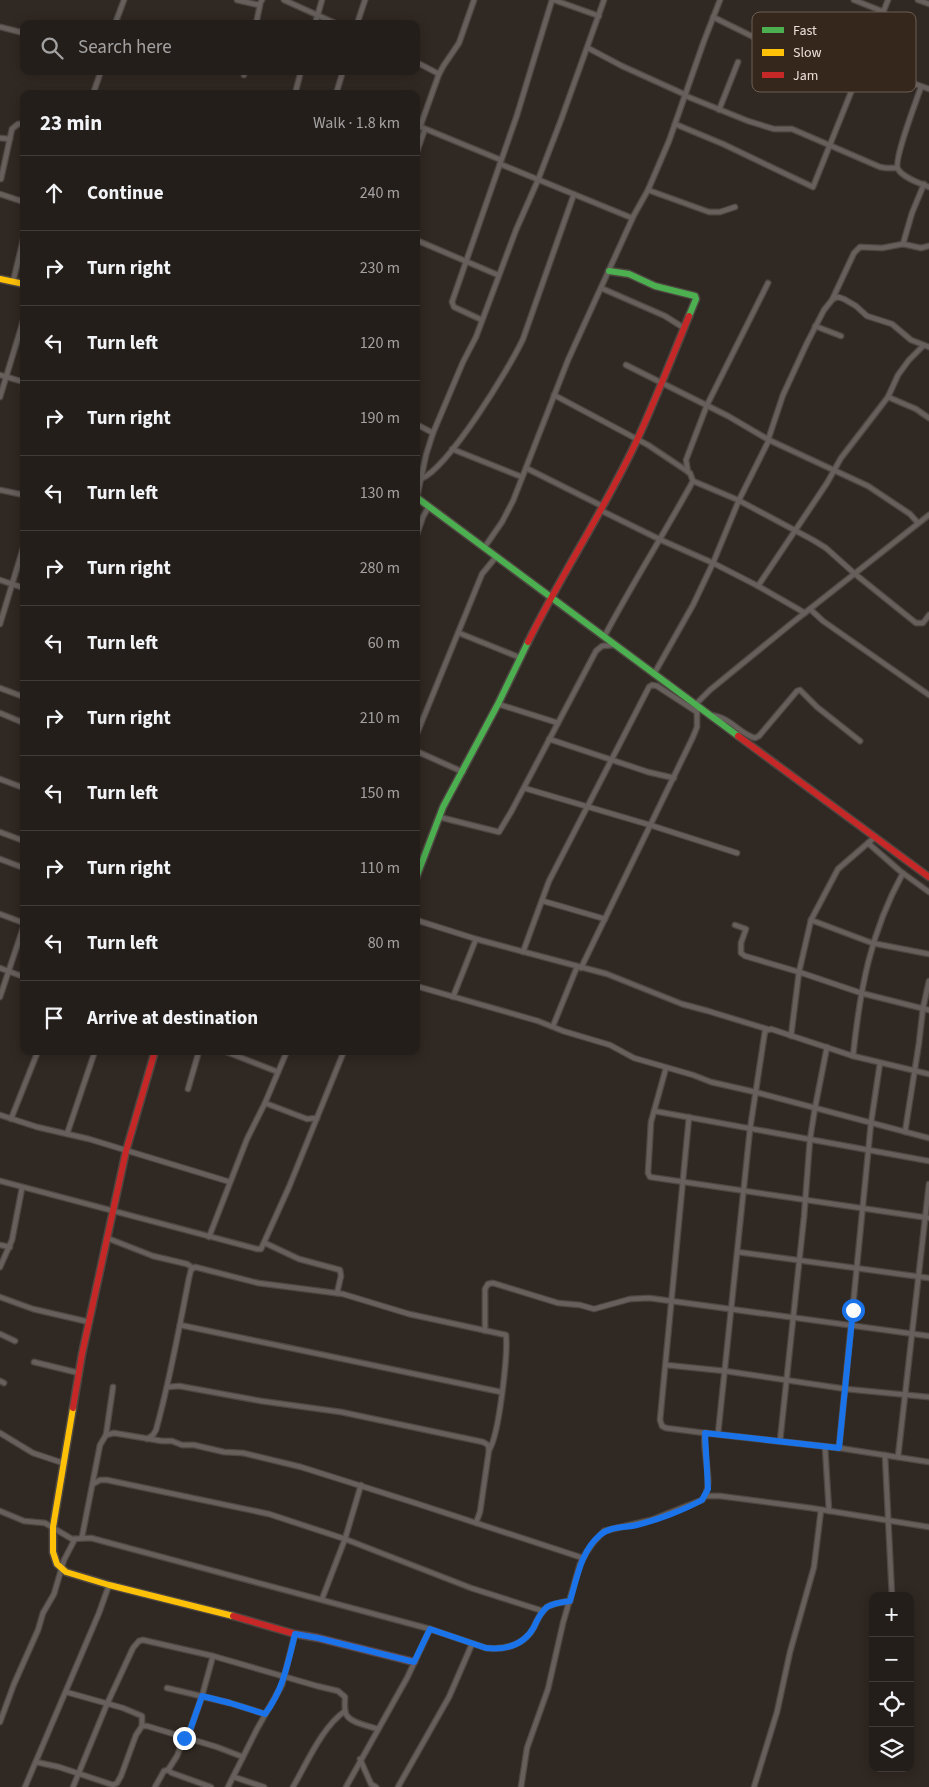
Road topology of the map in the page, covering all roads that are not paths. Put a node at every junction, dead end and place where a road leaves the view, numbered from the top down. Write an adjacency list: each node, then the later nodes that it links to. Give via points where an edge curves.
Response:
1 (124, 0): 19 (street)
2 (238, 0): 13 (street)
3 (284, 0): 16 (street)
4 (322, 0): 16 (street)
5 (365, 0): 23 (street)
6 (474, 0): 30 (street, via 459,43)
7 (553, 0): 17 (street); 49 (street)
8 (604, 0): 17 (street)
9 (720, 0): 18 (street)
10 (854, 0): 15 (street)
11 (888, 0): 15 (street)
12 (918, 0): 14 (street)
13 (261, 3): 20 (street)
14 (929, 4)
15 (884, 12)
16 (318, 14): 21 (street); 22 (street)
17 (599, 16): 27 (street)
18 (713, 17): 26 (street); 41 (street)
19 (116, 20)
20 (257, 20)
21 (316, 20)
22 (329, 20)
23 (358, 20)
24 (0, 27): 25 (street)
25 (20, 32)
26 (752, 36)
27 (588, 48): 41 (street); 52 (street)
28 (738, 62): 42 (street)
29 (420, 64): 30 (street)
30 (439, 74): 45 (street)
31 (100, 75): 37 (street)
32 (300, 75): 38 (street)
33 (342, 75): 39 (street)
34 (916, 85): 35 (street)
35 (921, 87): 36 (street); 50 (street, via 899,152)
36 (929, 89)
37 (94, 90)
38 (296, 90)
39 (339, 90)
40 (851, 92): 48 (street)
41 (686, 96): 42 (street); 44 (street)
42 (719, 110): 48 (street, via 774,129 792,128)
43 (20, 124): 47 (street, via 14,126)
44 (675, 124): 48 (street, via 813,187); 54 (street)
45 (420, 127): 49 (street)
46 (0, 138): 47 (street)
47 (10, 139): 51 (street)
48 (830, 146): 50 (street, via 880,167)
49 (501, 162): 52 (street); 64 (street)
50 (897, 168): 53 (street)
51 (1, 179)
52 (538, 180): 56 (street); 66 (street)
53 (927, 186): 61 (street, via 912,213)
54 (648, 190): 58 (street, via 708,212); 59 (street)
55 (0, 194): 57 (street)
56 (574, 194): 59 (street); 94 (street, via 516,354)
57 (20, 201)
58 (735, 207)
59 (632, 218): 65 (street)
60 (420, 242): 64 (street)
61 (903, 244): 62 (street, via 921,248); 72 (street, via 882,248 860,247 850,258)
62 (929, 246)
63 (20, 253): 68 (street)
64 (466, 262): 66 (street); 73 (street, via 452,304)
65 (609, 271): 71 (street); 75 (street, via 629,274 656,286 696,296)
66 (498, 275): 73 (street)
67 (0, 280): 68 (street)
68 (13, 282): 69 (street)
69 (20, 283)
70 (768, 283): 88 (street)
71 (601, 288): 75 (street, via 665,316); 85 (street)
72 (832, 300): 74 (street); 78 (street, via 844,299 867,316 892,324)
73 (482, 320): 91 (street)
74 (815, 326): 77 (street); 93 (street, via 783,395)
75 (684, 328): 84 (street)
76 (20, 331): 82 (street)
77 (841, 336)
78 (923, 346): 79 (street); 87 (street, via 898,375)
79 (929, 347)
80 (626, 365): 84 (street)
81 (0, 375): 82 (street)
82 (6, 377): 83 (street); 86 (street)
83 (20, 381)
84 (662, 383): 88 (street); 92 (street)
85 (554, 395): 92 (street); 95 (street)
86 (0, 397)
87 (888, 397): 89 (street); 96 (street)
88 (707, 405): 93 (street); 97 (street, via 686,460)
89 (929, 418)
90 (420, 426): 91 (street)
91 (433, 433): 99 (street)
92 (637, 440): 97 (street); 107 (street)
93 (768, 440): 96 (street); 105 (street)
94 (452, 449): 98 (street); 99 (street, via 436,469)
95 (526, 468): 98 (street); 107 (street)
96 (835, 470): 109 (street, via 868,486); 111 (street)
97 (688, 472): 100 (street)
98 (522, 477): 113 (street, via 502,522)
99 (421, 479): 101 (street)
100 (693, 481): 105 (street); 112 (street)
101 (420, 483)
102 (0, 490): 103 (street)
103 (20, 495)
104 (420, 500): 106 (street)
105 (739, 500): 111 (street); 116 (street)
106 (430, 506): 110 (street); 113 (street)
107 (601, 508): 112 (street); 122 (street)
108 (929, 515): 109 (street)
109 (918, 523): 117 (street)
110 (420, 526)
111 (796, 530): 117 (street, via 826,548); 121 (street)
112 (661, 540): 116 (street); 128 (street)
113 (484, 548): 114 (street)
114 (496, 557): 122 (street); 127 (street, via 482,574)
115 (20, 558): 119 (street)
116 (713, 563): 121 (street); 131 (street)
117 (855, 574): 123 (street); 125 (street, via 916,622 923,623)
118 (0, 580): 119 (street)
119 (12, 583): 120 (street); 126 (street)
120 (20, 586)
121 (758, 586): 124 (street)
122 (551, 597): 128 (street); 130 (street)
123 (810, 609): 124 (street); 133 (street)
124 (805, 613): 136 (street, via 710,690)
125 (929, 615)
126 (0, 624)
127 (459, 632): 130 (street); 141 (street)
128 (604, 637): 129 (street)
129 (614, 645): 131 (street); 140 (street, via 598,648)
130 (521, 658): 135 (street)
131 (654, 674): 136 (street)
132 (0, 688): 134 (street)
133 (929, 695)
134 (20, 696)
135 (498, 704): 140 (street); 146 (street)
136 (697, 708): 138 (street); 145 (street, via 657,686 650,686); 147 (street, via 696,732)
137 (0, 713): 139 (street)
138 (709, 714): 143 (street, via 725,718 755,738 800,690); 155 (street)
139 (20, 721)
140 (558, 723): 142 (street)
141 (420, 726)
142 (549, 739): 145 (street); 150 (street)
143 (860, 741)
144 (420, 753): 146 (street)
145 (611, 759): 147 (street); 151 (street)
146 (463, 772): 152 (street)
147 (674, 778): 153 (street)
148 (0, 779): 149 (street)
149 (20, 786)
150 (524, 788): 151 (street); 152 (street, via 498,832)
151 (587, 806): 153 (street); 165 (street, via 549,881)
152 (438, 817): 161 (street)
153 (650, 825): 158 (street); 167 (street)
154 (0, 832): 156 (street)
155 (875, 838): 157 (street); 163 (street)
156 (20, 840)
157 (868, 843): 162 (street); 168 (street, via 838,869)
158 (737, 853)
159 (0, 859): 160 (street)
160 (20, 866)
161 (420, 867)
162 (902, 873): 164 (street); 174 (street)
163 (929, 877)
164 (929, 892)
165 (543, 900): 167 (street); 175 (street)
166 (0, 914): 170 (street)
167 (606, 919): 177 (street)
168 (811, 920): 174 (street); 180 (street)
169 (420, 921): 173 (street)
170 (20, 922)
171 (735, 925): 180 (street, via 746,929 740,948 743,955)
172 (20, 936): 179 (street)
173 (476, 939): 175 (street); 186 (street)
174 (872, 943): 176 (street); 184 (street)
175 (523, 952): 177 (street)
176 (929, 954)
177 (579, 967): 189 (street); 190 (street, via 625,980 682,1004)
178 (0, 968): 179 (street)
179 (8, 971): 181 (street); 185 (street)
180 (799, 972): 184 (street); 191 (street)
181 (20, 976)
182 (929, 981): 187 (street)
183 (420, 987): 186 (street)
184 (861, 992): 187 (street); 200 (street)
185 (0, 996)
186 (453, 997): 189 (street)
187 (922, 1008): 188 (street); 203 (street)
188 (929, 1010)
189 (553, 1026): 202 (street, via 610,1044 629,1056)
190 (767, 1029): 191 (street); 207 (street)
191 (791, 1036): 192 (street)
192 (827, 1048): 200 (street); 209 (street)
193 (36, 1055): 214 (street)
194 (94, 1055): 218 (street)
195 (154, 1055): 222 (street)
196 (198, 1055): 206 (street)
197 (234, 1055): 204 (street)
198 (285, 1055): 204 (street)
199 (342, 1055): 213 (street)
200 (853, 1056): 201 (street)
201 (880, 1063): 203 (street); 215 (street)
202 (666, 1068): 207 (street); 210 (street)
203 (914, 1070): 205 (street); 217 (street)
204 (278, 1072): 208 (street)
205 (929, 1074)
206 (188, 1090)
207 (755, 1092): 209 (street); 216 (street)
208 (265, 1103): 213 (street, via 307,1119); 225 (street)
209 (815, 1108): 215 (street); 220 (street)
210 (654, 1111): 212 (street); 226 (street, via 649,1176)
211 (0, 1115): 214 (street)
212 (689, 1117): 216 (street); 226 (street)
213 (317, 1118): 236 (street)
214 (11, 1119): 218 (street)
215 (871, 1123): 217 (street); 221 (street)
216 (750, 1128): 220 (street); 229 (street)
217 (905, 1132): 219 (street)
218 (67, 1134): 222 (street)
219 (929, 1138)
220 (810, 1139): 221 (street); 230 (street)
221 (868, 1149): 223 (street); 231 (street)
222 (126, 1151): 225 (street); 232 (street)
223 (929, 1161)
224 (0, 1181): 228 (street)
225 (230, 1182): 234 (street)
226 (684, 1182): 229 (street); 248 (street)
227 (929, 1184): 233 (street)
228 (22, 1188): 232 (street); 238 (street)
229 (744, 1191): 230 (street); 239 (street)
230 (805, 1200): 231 (street); 240 (street)
231 (862, 1208): 233 (street); 242 (street)
232 (112, 1212): 234 (street); 235 (street)
233 (927, 1217): 244 (street)
234 (209, 1237): 236 (street, via 257,1250)
235 (106, 1238): 243 (street); 251 (street)
236 (265, 1243): 246 (street, via 292,1256 340,1270)
237 (0, 1245): 238 (street)
238 (10, 1247): 241 (street)
239 (738, 1252): 240 (street); 249 (street)
240 (799, 1260): 242 (street); 250 (street)
241 (0, 1267)
242 (857, 1267): 244 (street); 253 (street)
243 (193, 1268): 246 (street, via 197,1266 265,1284); 252 (street)
244 (918, 1276): 245 (street); 256 (street)
245 (929, 1278)
246 (337, 1293): 254 (street)
247 (0, 1297): 251 (street, via 26,1307)
248 (672, 1301): 249 (street); 254 (street, via 638,1298 591,1309 491,1283 485,1289); 260 (street)
249 (732, 1310): 250 (street); 261 (street)
250 (793, 1317): 253 (street); 263 (street)
251 (89, 1322): 262 (street)
252 (180, 1325): 265 (street); 267 (street)
253 (852, 1326): 256 (street); 266 (street)
254 (485, 1331): 267 (street, via 506,1335)
255 (0, 1334): 258 (street)
256 (912, 1334): 257 (street); 268 (street)
257 (929, 1336)
258 (15, 1341)
259 (34, 1362): 262 (street)
260 (666, 1365): 261 (street); 271 (street, via 661,1424 666,1428)
261 (726, 1371): 263 (street); 272 (street)
262 (79, 1373): 282 (street)
263 (785, 1381): 266 (street); 275 (street)
264 (113, 1387): 273 (street)
265 (168, 1387): 274 (street, via 156,1430); 278 (street, via 179,1386 347,1413 483,1442)
266 (846, 1389): 268 (street); 277 (street)
267 (502, 1392): 278 (street, via 495,1436)
268 (905, 1394): 269 (street); 280 (street)
269 (929, 1396)
270 (0, 1432): 282 (street, via 33,1453)
271 (705, 1433): 272 (street); 285 (street, via 708,1485)
272 (718, 1434): 275 (street)
273 (106, 1435): 274 (street, via 114,1433); 283 (street, via 100,1445)
274 (147, 1439): 284 (street, via 248,1454)
275 (780, 1442): 276 (street)
276 (825, 1447): 277 (street); 288 (street)
277 (839, 1448): 279 (street)
278 (489, 1450): 290 (street)
279 (885, 1455): 280 (street); 289 (street)
280 (898, 1457): 281 (street)
281 (929, 1462)
282 (63, 1463): 291 (street)
283 (93, 1484): 293 (street); 295 (street, via 107,1480 256,1511)
284 (361, 1486): 290 (street); 295 (street)
285 (705, 1496): 286 (street); 296 (street, via 695,1504 651,1520 604,1531)
286 (821, 1510): 288 (street); 337 (street, via 814,1566 777,1712)
287 (0, 1511): 291 (street, via 24,1521)
288 (829, 1511): 289 (street)
289 (888, 1520): 292 (street); 299 (street)
290 (476, 1523): 296 (street)
291 (53, 1527): 294 (street); 297 (street, via 54,1555)
292 (929, 1527)
293 (82, 1537): 294 (street); 300 (street)
294 (75, 1540): 297 (street)
295 (345, 1540): 300 (street); 302 (street, via 446,1579)
296 (583, 1558): 301 (street)
297 (62, 1570): 298 (street); 315 (street)
298 (109, 1585): 304 (street); 310 (street)
299 (892, 1592)
300 (322, 1599): 303 (street)
301 (570, 1601): 302 (street, via 551,1605); 336 (street, via 548,1689 527,1748)
302 (543, 1611): 305 (street, via 523,1641 495,1649)
303 (430, 1629): 305 (street); 307 (street)
304 (295, 1634): 307 (street); 308 (street)
305 (472, 1644): 335 (street, via 449,1697)
306 (213, 1656): 308 (street); 311 (street); 312 (street, via 139,1641)
307 (414, 1662): 317 (street)
308 (285, 1677): 313 (street, via 340,1691 345,1698); 314 (street)
309 (167, 1688): 311 (street)
310 (66, 1692): 312 (street); 321 (street)
311 (202, 1696): 314 (street); 318 (street)
312 (107, 1704): 316 (street, via 141,1715); 323 (street)
313 (345, 1711): 317 (street, via 351,1719); 332 (street, via 327,1729)
314 (265, 1714): 319 (street)
315 (0, 1722)
316 (142, 1726): 318 (street); 325 (street)
317 (378, 1729): 320 (street)
318 (186, 1739): 319 (street); 322 (street)
319 (243, 1757): 324 (street)
320 (360, 1759): 333 (street); 334 (street, via 371,1784)
321 (36, 1762): 323 (street); 326 (street)
322 (168, 1770): 328 (street, via 164,1771); 329 (street)
323 (78, 1774): 325 (street); 327 (street)
324 (234, 1777): 330 (street); 331 (street)
325 (115, 1786)
326 (25, 1787)
327 (73, 1787)
328 (155, 1787)
329 (211, 1787)
330 (228, 1787)
331 (264, 1787)
332 (293, 1787)
333 (346, 1787)
334 (376, 1787)
335 (398, 1787)
336 (521, 1787)
337 (754, 1787)

